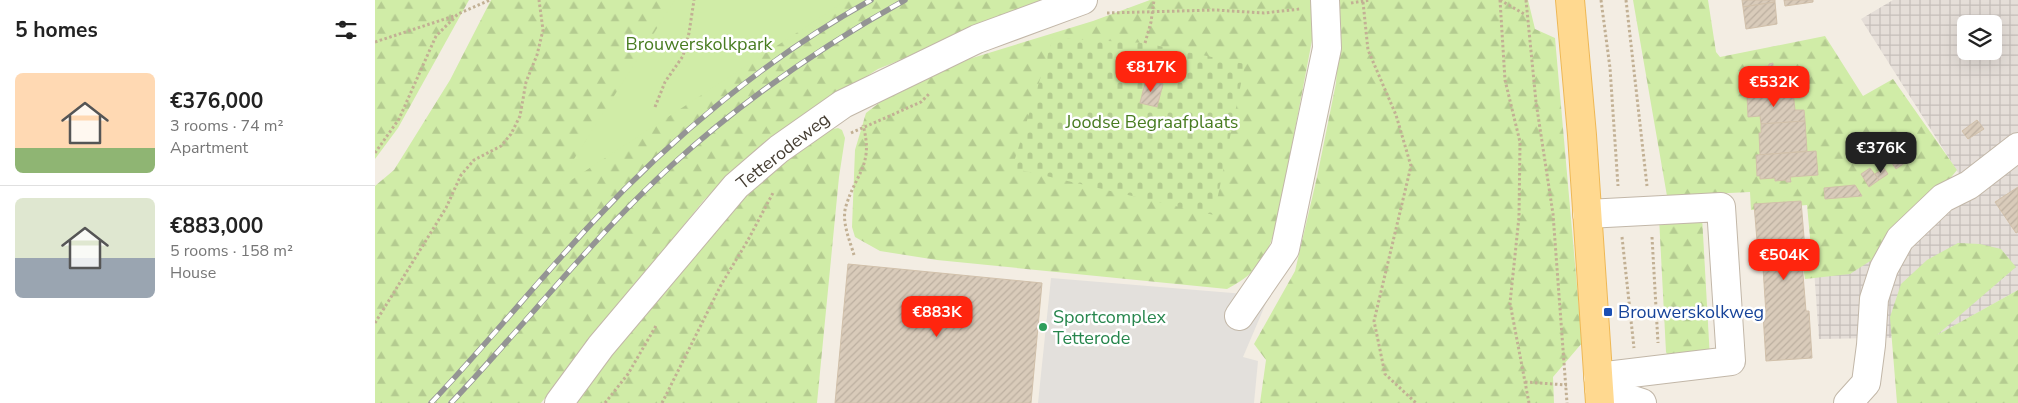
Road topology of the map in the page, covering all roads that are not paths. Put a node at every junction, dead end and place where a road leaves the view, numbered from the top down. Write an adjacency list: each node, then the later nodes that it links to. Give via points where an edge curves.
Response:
1 (1570, 0): 5 (main road)
2 (1325, 3): 6 (street, via 1327,48 1285,249)
3 (1091, 7): 9 (street, Tetterodeweg, via 977,39 853,99 818,121 736,186 601,346)
4 (2018, 147): 8 (street, via 1969,185 1943,198 1900,239 1884,268 1874,299)
5 (1587, 214): 7 (main road); 7 (street, via 1721,207 1729,322 1731,360)
6 (1239, 316)
7 (1599, 390): 10 (street)
8 (1868, 393): 11 (street)
9 (559, 403)
10 (1642, 403)
11 (1848, 403)

